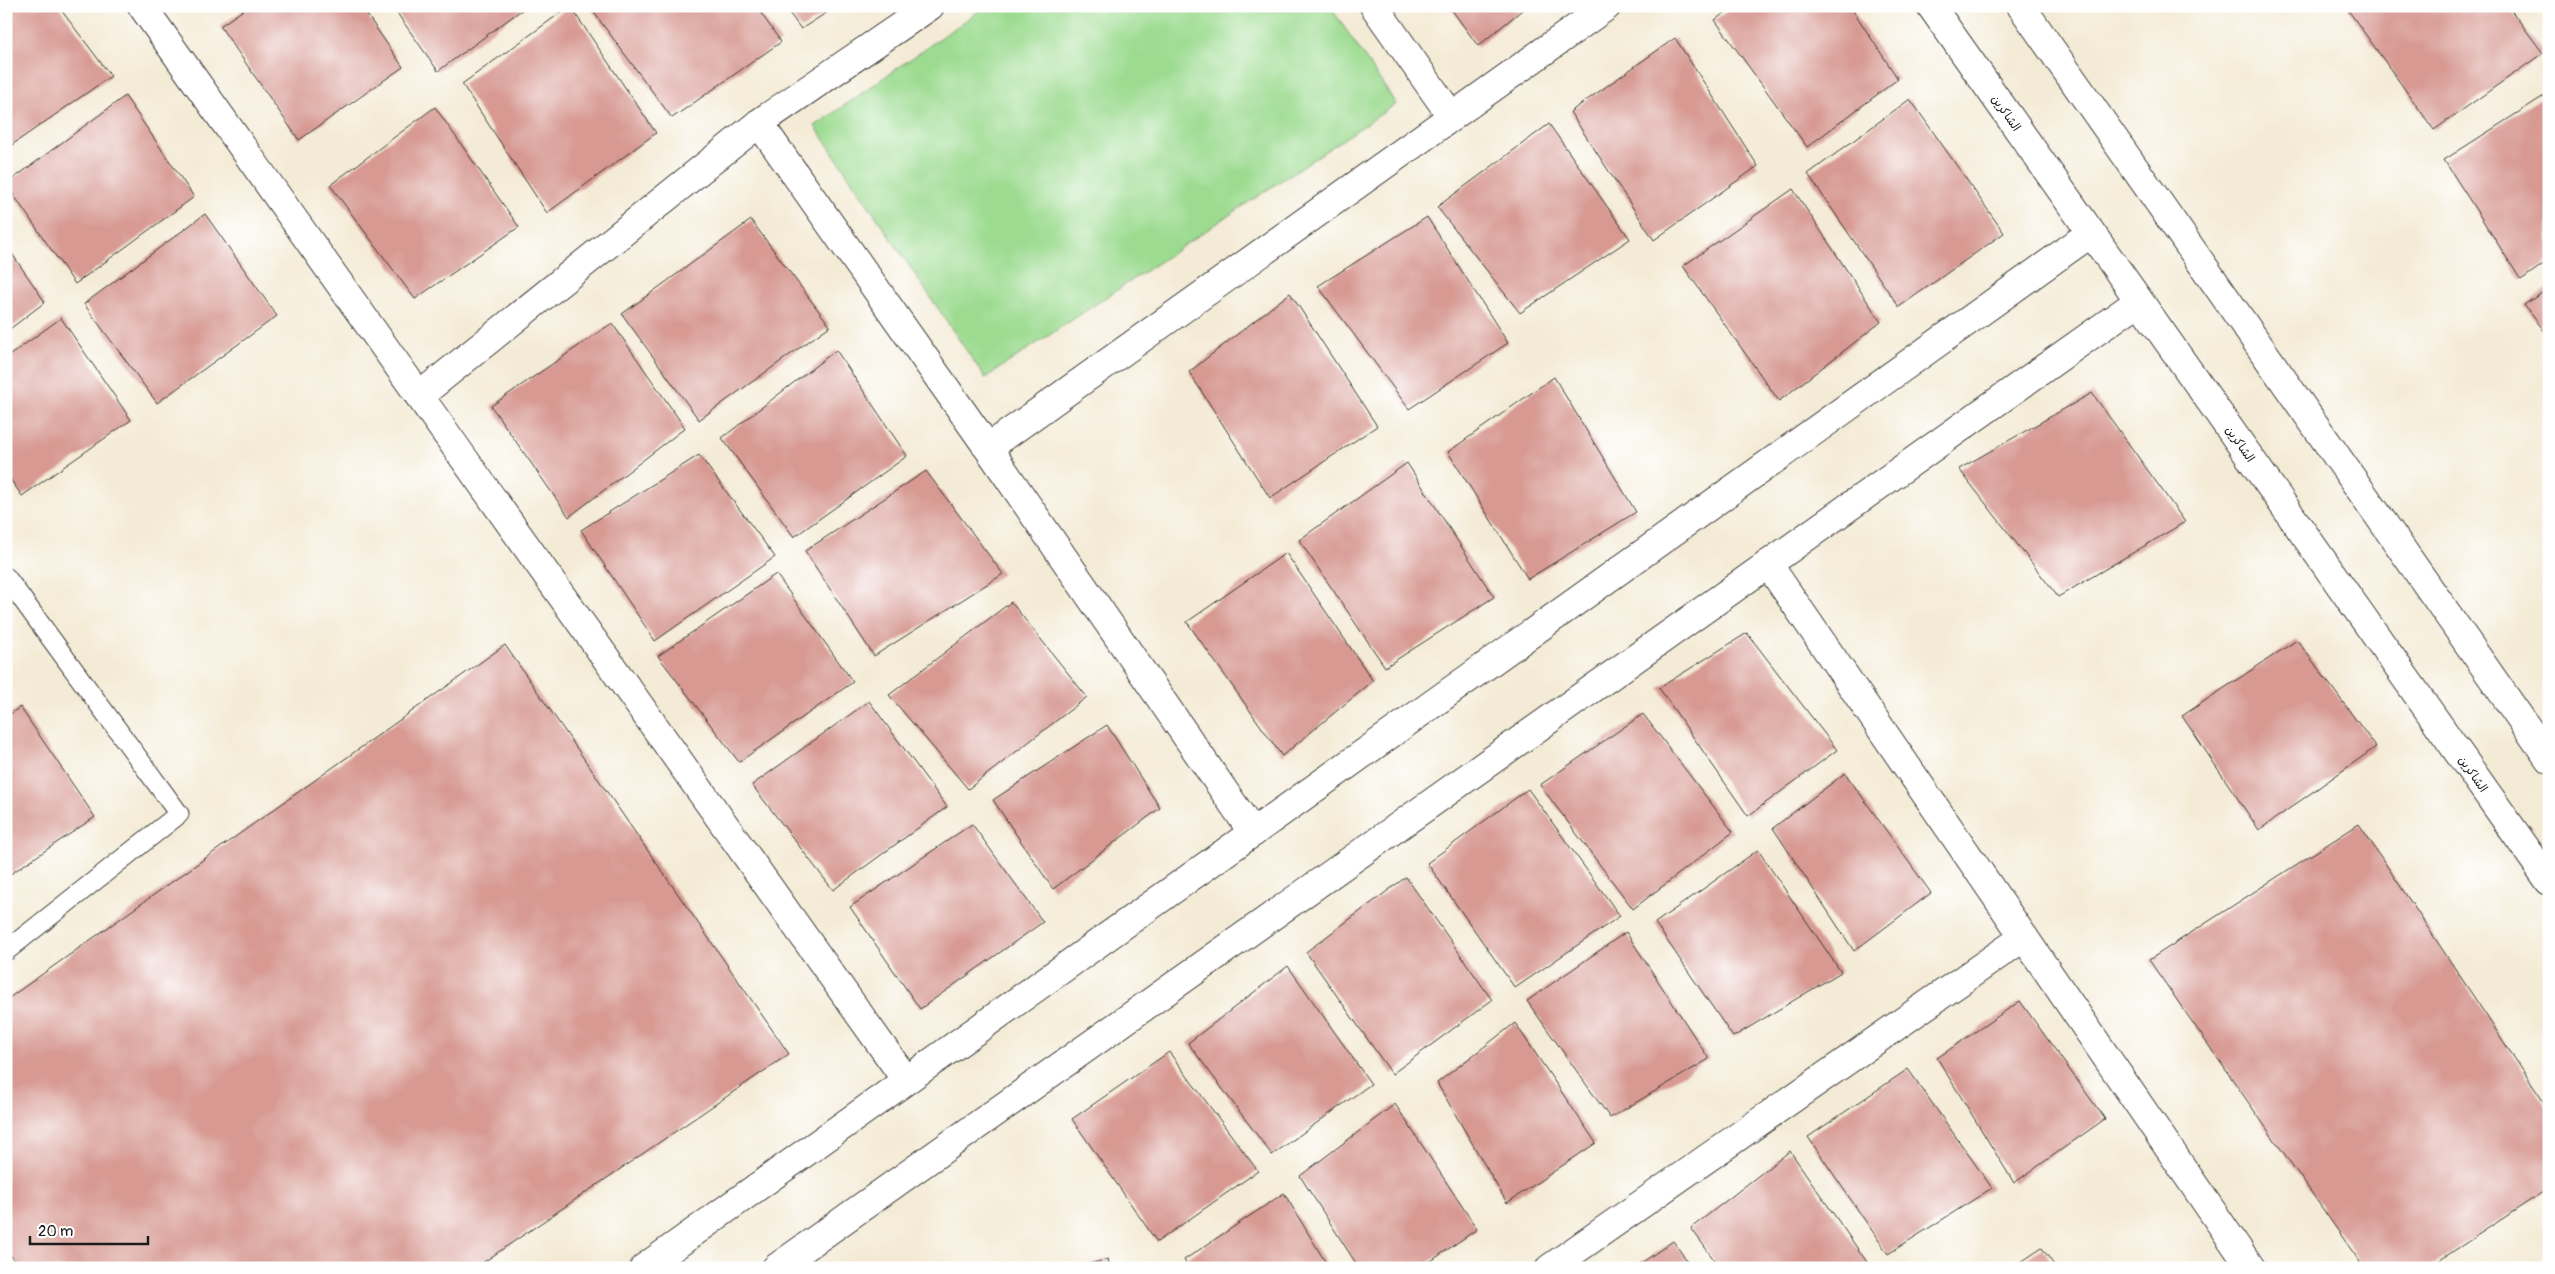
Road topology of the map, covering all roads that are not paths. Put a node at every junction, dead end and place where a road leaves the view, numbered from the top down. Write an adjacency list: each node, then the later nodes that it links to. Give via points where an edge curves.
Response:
1 (930, 6): 8 (street)
2 (1374, 6): 7 (street)
3 (1607, 6): 7 (street)
4 (1931, 6): 9 (street, الشاكرين)
5 (2021, 6): 15 (street)
6 (144, 7): 11 (street)
7 (1452, 117): 12 (street)
8 (759, 122): 11 (street); 12 (street)
9 (2091, 233): 10 (street, الشاكرين); 16 (street)
10 (2139, 301): 13 (street); 17 (street, الشاكرين)
11 (419, 396): 20 (street)
12 (988, 448): 16 (street)
13 (1768, 564): 18 (street); 22 (street)
14 (6, 577): 19 (lane, via 179,814)
15 (2549, 759)
16 (1252, 833): 20 (street)
17 (2549, 881)
18 (2024, 937): 23 (street); 24 (street)
19 (6, 951)
20 (906, 1080): 21 (street)
21 (644, 1268)
22 (776, 1268)
23 (1550, 1268)
24 (2251, 1268)

